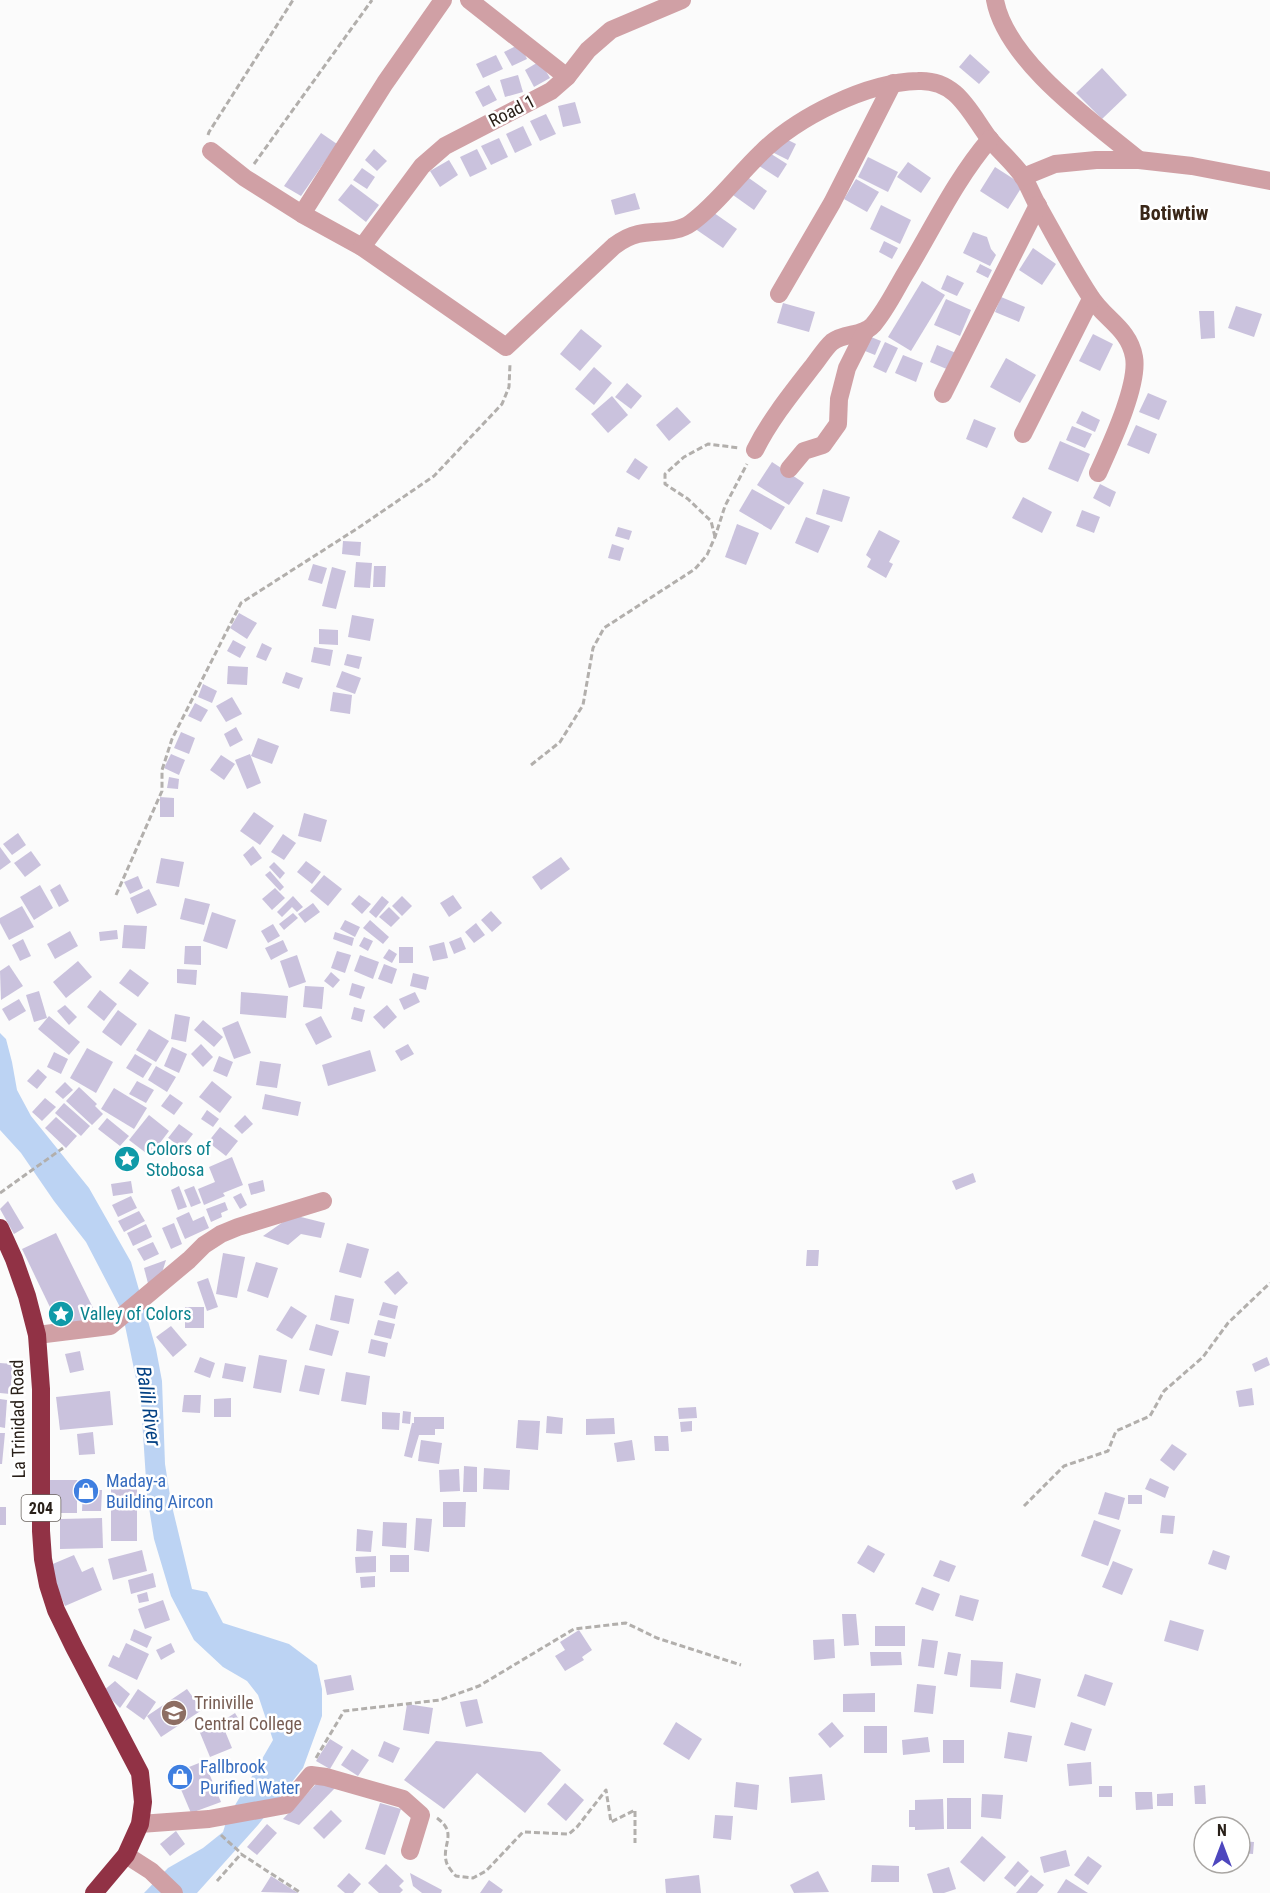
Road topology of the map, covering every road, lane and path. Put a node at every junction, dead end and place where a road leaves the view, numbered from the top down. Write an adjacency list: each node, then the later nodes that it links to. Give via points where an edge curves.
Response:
1 (293, 0): 10 (path, via 209,132)
2 (372, 0): 13 (path)
3 (443, 0): 16 (street)
4 (469, 0): 7 (street)
5 (682, 0): 7 (street, Road 1, via 611,30)
6 (996, 0): 11 (street, via 1006,31 1045,82)
7 (567, 77): 17 (street, Road 1, via 550,91 445,146 422,165)
8 (893, 83): 9 (street, via 931,81 947,88 963,100); 18 (street, via 832,203); 21 (street, via 854,96 789,129 690,224 627,237)
9 (990, 138): 12 (street); 20 (street, via 970,163 894,292)
10 (211, 151): 13 (street)
11 (1139, 160): 12 (street, via 1055,164); 14 (street)
12 (1023, 177): 15 (street)
13 (245, 178): 16 (street)
14 (1270, 182)
15 (1038, 205): 19 (street); 22 (street)
16 (302, 214): 17 (street)
17 (362, 247): 21 (street)
18 (779, 294)
19 (1091, 299): 23 (street); 26 (street, via 1127,336 1134,358 1123,415)
20 (865, 332): 24 (street, via 832,342 764,431); 25 (street, via 847,368 838,424 823,445 804,452)
21 (506, 347): 29 (path, via 510,365 502,404 434,476 241,603 172,740 162,770 162,790)
22 (943, 394)
23 (1023, 434)
24 (755, 450): 27 (path, via 725,506); 27 (path, via 708,444 684,457 665,474 665,484 711,521)
25 (789, 469)
26 (1098, 473)
27 (715, 537): 28 (path, via 695,569 604,628 593,648 583,705 560,742)
28 (531, 765)
29 (116, 895)
30 (63, 1148): 31 (path)
31 (0, 1193)
32 (323, 1201): 35 (street, via 220,1234 110,1326)
33 (0, 1228): 35 (highway, La Trinidad Road / 204, via 27,1296)
34 (1270, 1283): 36 (path, via 1228,1323 1203,1357 1164,1391 1150,1416 1116,1431 1108,1451 1064,1466)
35 (37, 1335): 40 (highway, La Trinidad Road / 204, via 41,1531 48,1585 74,1647 140,1773)
36 (1024, 1506)
37 (741, 1665): 38 (path, via 657,1638 626,1623 574,1629 479,1686 440,1700 344,1711)
38 (312, 1766)
39 (421, 1815): 41 (street, via 403,1799 311,1775 286,1805); 42 (path, via 431,1814 447,1828 447,1865 456,1876 473,1878 486,1871 523,1832 569,1834 606,1790 610,1822 635,1810); 43 (street)
40 (141, 1824): 41 (street, via 209,1819); 45 (highway, 204)
41 (221, 1825): 44 (path)
42 (635, 1843)
43 (410, 1851)
44 (241, 1854): 46 (path); 49 (path)
45 (126, 1855): 47 (highway, 204); 48 (street)
46 (217, 1881)
47 (94, 1893)
48 (174, 1893)
49 (301, 1893)

